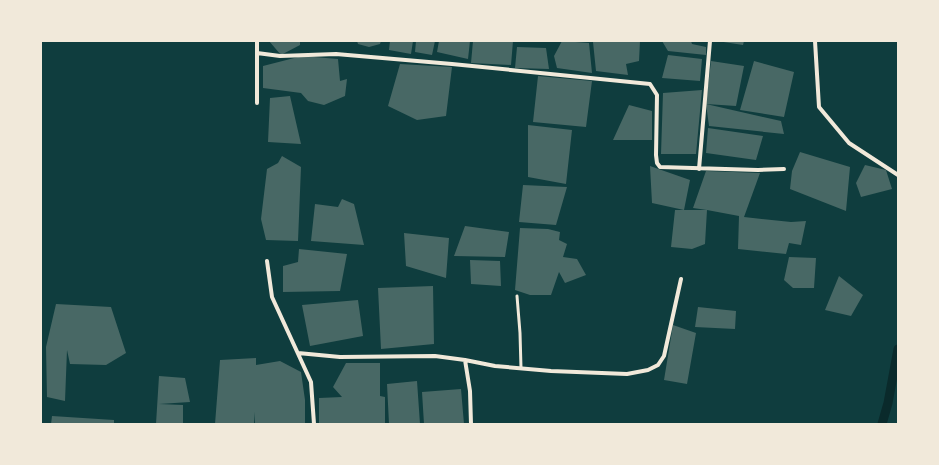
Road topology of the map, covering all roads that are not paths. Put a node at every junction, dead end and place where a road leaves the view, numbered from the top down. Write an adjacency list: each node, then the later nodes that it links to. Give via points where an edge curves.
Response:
1 (257, 41): 4 (street)
2 (710, 41): 6 (street)
3 (815, 41): 8 (street, via 819,107 849,143)
4 (257, 53): 5 (street); 6 (street, via 280,56 336,54 650,84 657,95 657,163 660,167)
5 (257, 103)
6 (699, 169): 7 (street)
7 (784, 169)
8 (897, 174)
9 (267, 261): 12 (street, via 272,297)
10 (681, 279): 14 (street, via 664,356 658,365 648,370 627,374)
11 (517, 296): 14 (lane)
12 (298, 353): 13 (street, via 340,357 435,356); 15 (street, via 311,382)
13 (465, 360): 14 (street); 16 (street, via 470,391)
14 (521, 368)
15 (314, 424)
16 (471, 424)

